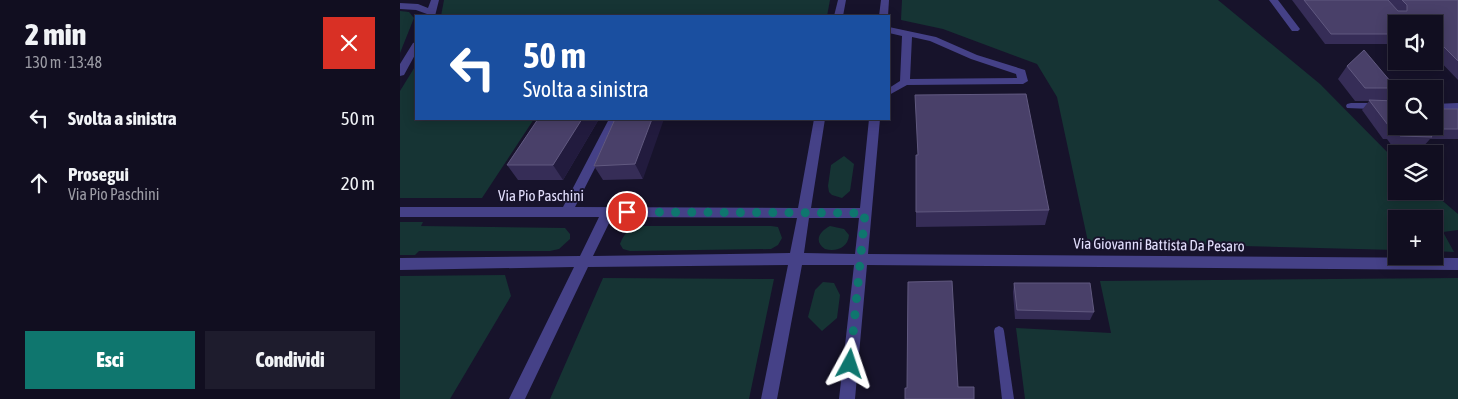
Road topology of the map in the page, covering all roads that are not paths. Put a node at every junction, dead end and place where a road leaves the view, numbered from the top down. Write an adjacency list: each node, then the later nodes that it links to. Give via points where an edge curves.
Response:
1 (435, 0): 6 (street)
2 (842, 0): 7 (street)
3 (885, 0): 8 (street)
4 (1273, 0): 9 (street)
5 (400, 6): 6 (street, via 418,7)
6 (431, 15)
7 (839, 15)
8 (884, 15)
9 (1294, 29)
10 (890, 30): 11 (street)
11 (907, 35): 14 (street); 14 (street, via 933,39 1021,72 1023,81)
12 (415, 47): 13 (street)
13 (400, 73)
14 (905, 82): 15 (street)
15 (890, 91)
16 (1351, 106): 17 (street)
17 (1388, 107)
18 (1443, 107): 19 (street)
19 (1458, 107)
20 (613, 120): 26 (street)
21 (820, 120): 25 (street)
22 (875, 120): 27 (street)
23 (400, 212): 26 (street, Via Pio Paschini)
24 (608, 212): 25 (street, Via Pio Paschini); 26 (street, Via Pio Paschini); 30 (street)
25 (803, 212): 27 (street, Via Pio Paschini); 28 (street)
26 (566, 213)
27 (865, 213): 29 (street)
28 (796, 259): 29 (street, Via Giovanni Battista Da Pesaro); 30 (street); 35 (street)
29 (860, 259): 32 (street, Via Giovanni Battista Da Pesaro); 36 (street)
30 (584, 262): 31 (street); 34 (street)
31 (400, 264)
32 (1458, 264)
33 (999, 331): 37 (lane)
34 (518, 399)
35 (769, 399)
36 (847, 399)
37 (1008, 399)

